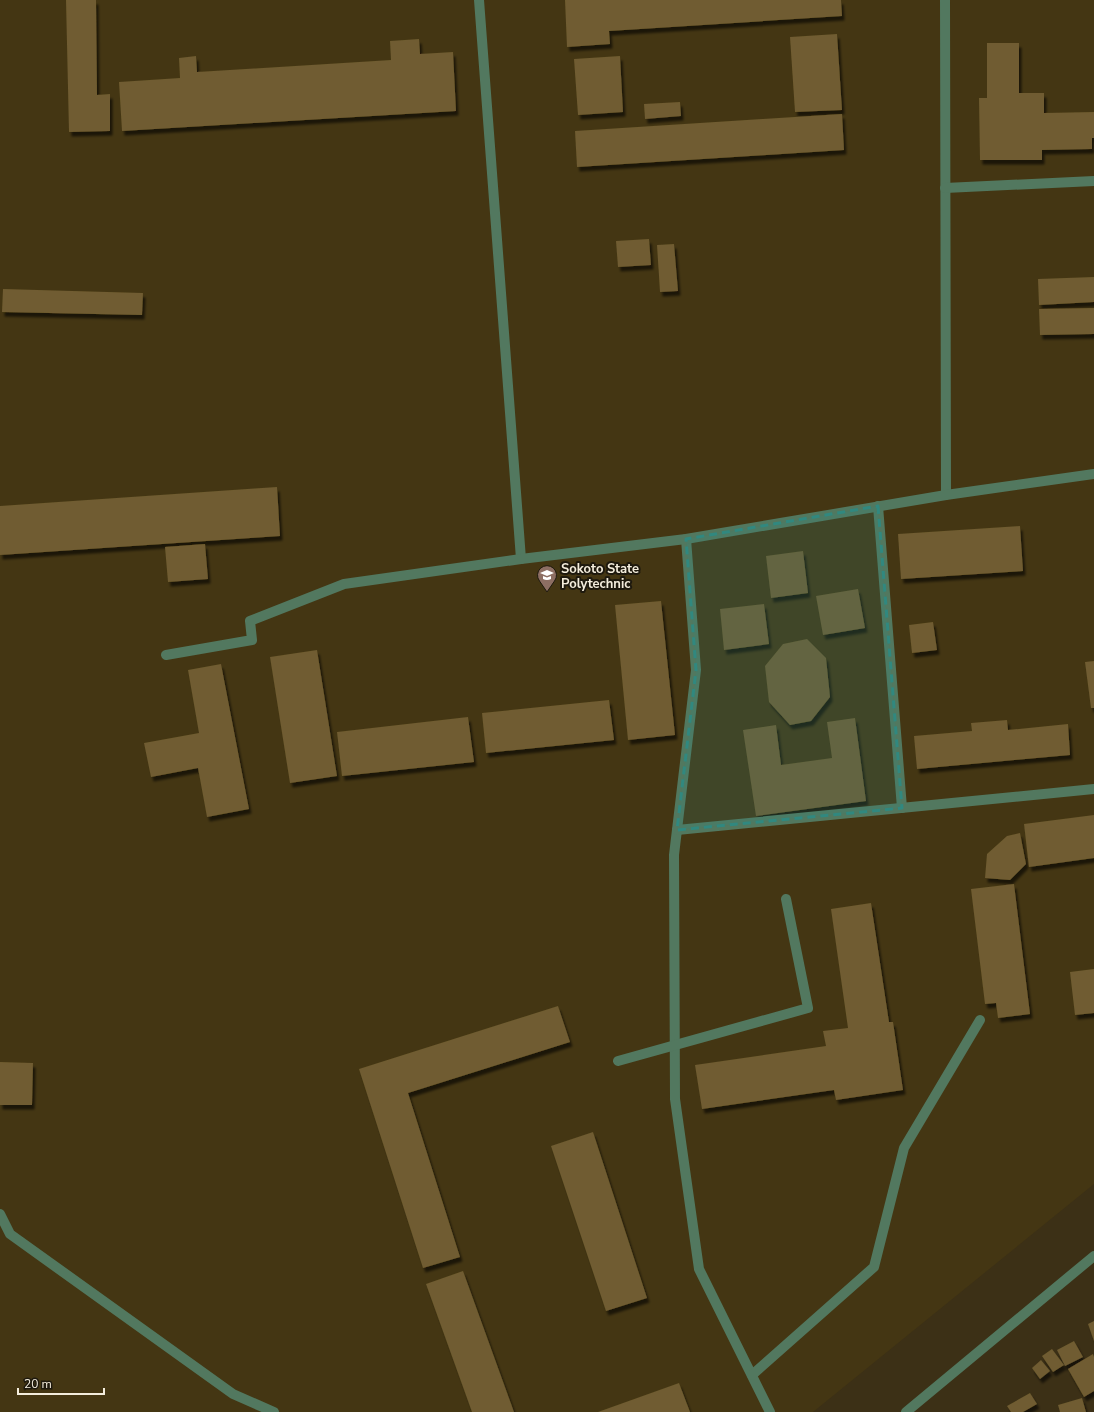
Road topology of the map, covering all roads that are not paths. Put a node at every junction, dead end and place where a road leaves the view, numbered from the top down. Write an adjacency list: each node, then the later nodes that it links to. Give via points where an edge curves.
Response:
1 (479, 0): 9 (street)
2 (945, 0): 4 (street)
3 (1094, 181): 4 (street)
4 (945, 188): 6 (street)
5 (1094, 474): 6 (street)
6 (946, 495): 7 (street)
7 (878, 506): 8 (street); 12 (street)
8 (686, 540): 9 (street); 13 (street, via 696,670)
9 (521, 559): 10 (street, via 344,584 250,621 252,640)
10 (166, 655)
11 (1094, 789): 12 (street)
12 (902, 808): 13 (street)
13 (677, 830): 16 (street, via 674,855)
14 (786, 899): 16 (street, via 808,1008)
15 (980, 1020): 20 (street, via 904,1148 874,1267)
16 (675, 1045): 17 (street); 20 (street, via 675,1099 698,1269)
17 (618, 1061)
18 (0, 1214): 21 (street, via 10,1234 233,1394)
19 (1094, 1256): 23 (street)
20 (752, 1375): 22 (street)
21 (274, 1412)
22 (770, 1412)
23 (906, 1412)

